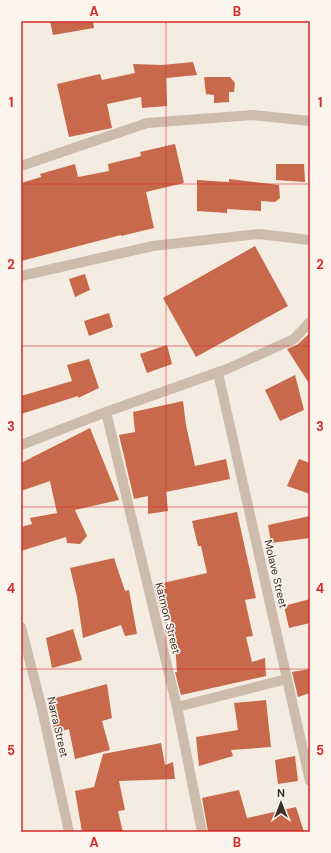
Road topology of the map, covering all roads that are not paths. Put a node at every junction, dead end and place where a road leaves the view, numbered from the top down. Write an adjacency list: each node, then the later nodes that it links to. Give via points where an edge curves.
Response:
1 (310, 121): 2 (street, via 253,115 147,123)
2 (21, 166)
3 (310, 240): 4 (street, via 258,234 153,246)
4 (21, 276)
5 (310, 322): 6 (street, via 294,339)
6 (218, 373): 7 (street); 10 (street, Molave Street)
7 (106, 412): 8 (street); 11 (street, Katmon Street)
8 (21, 445)
9 (21, 627): 13 (street, Narra Street)
10 (287, 679): 11 (street); 12 (street, Molave Street)
11 (177, 707): 14 (street, Katmon Street)
12 (310, 781)
13 (69, 832)
14 (202, 832)

